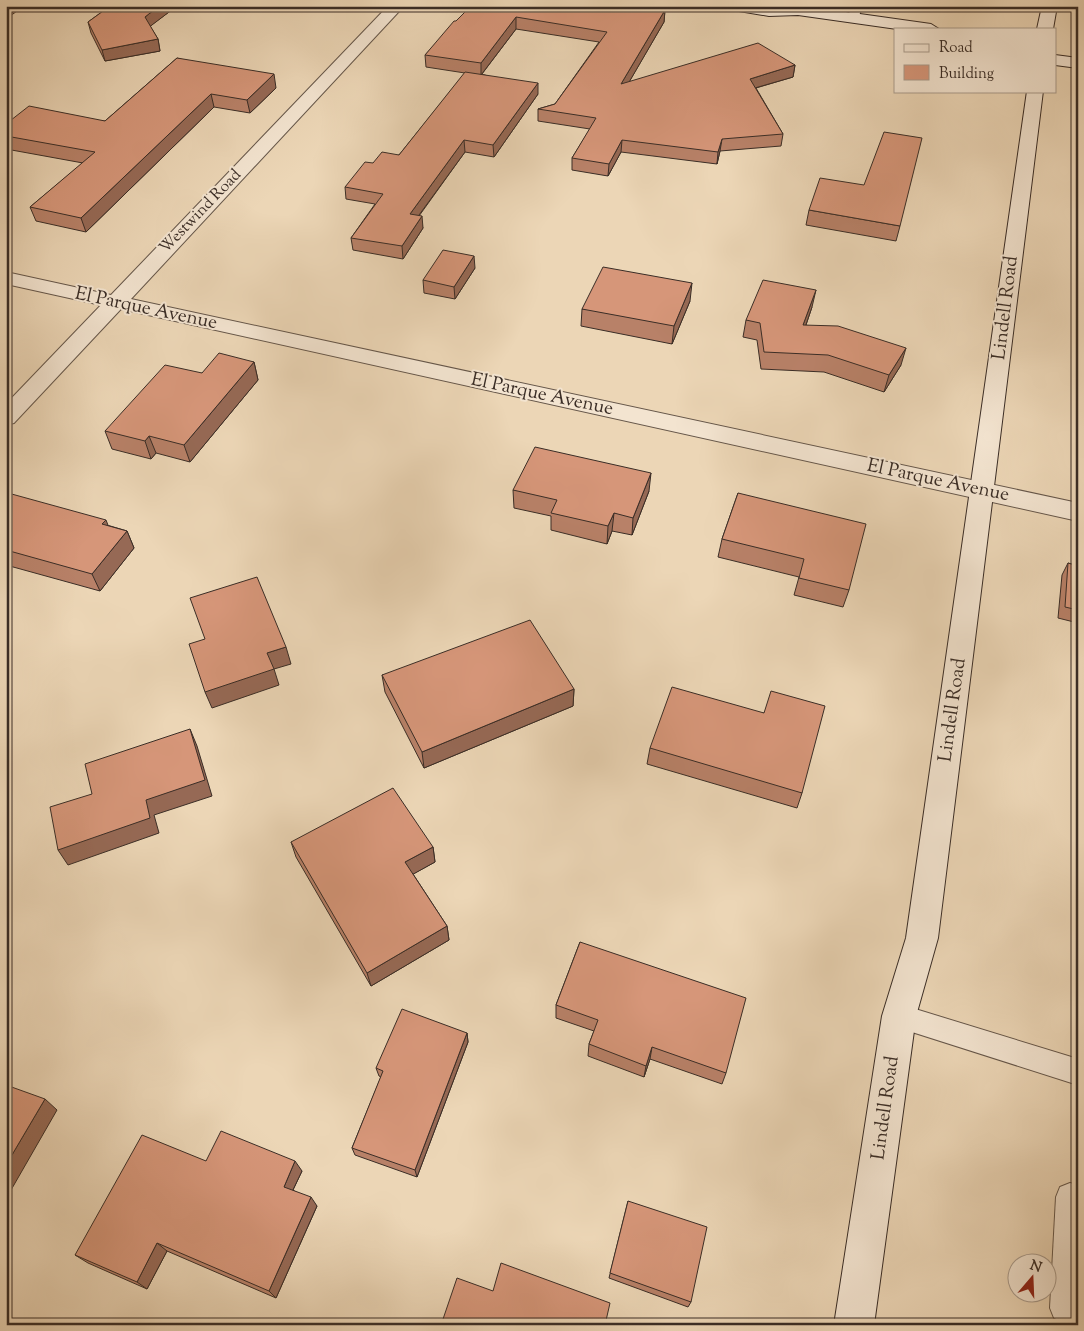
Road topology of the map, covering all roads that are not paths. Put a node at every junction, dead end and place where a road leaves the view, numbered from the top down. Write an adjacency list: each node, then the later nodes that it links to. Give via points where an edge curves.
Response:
1 (397, 6): 15 (street, Westwind Road)
2 (733, 6): 4 (street)
3 (1050, 6): 7 (street)
4 (769, 12): 5 (street); 8 (street, via 791,21)
5 (856, 12): 6 (street)
6 (927, 28)
7 (1045, 28)
8 (894, 36)
9 (1056, 47): 10 (street)
10 (1078, 50)
11 (1056, 60): 12 (street)
12 (1078, 63)
13 (1035, 92): 17 (street, Lindell Road)
14 (6, 278): 15 (street, El Parque Avenue)
15 (115, 302): 16 (street, Westwind Road); 17 (street, El Parque Avenue)
16 (6, 418)
17 (982, 491): 18 (street, El Parque Avenue); 19 (street, Lindell Road, via 922,938)
18 (1078, 512)
19 (899, 1016): 20 (lane); 23 (street, Lindell Road)
20 (1078, 1072)
21 (1078, 1199): 22 (lane, via 1070,1197 1064,1308)
22 (1078, 1313)
23 (854, 1325)

